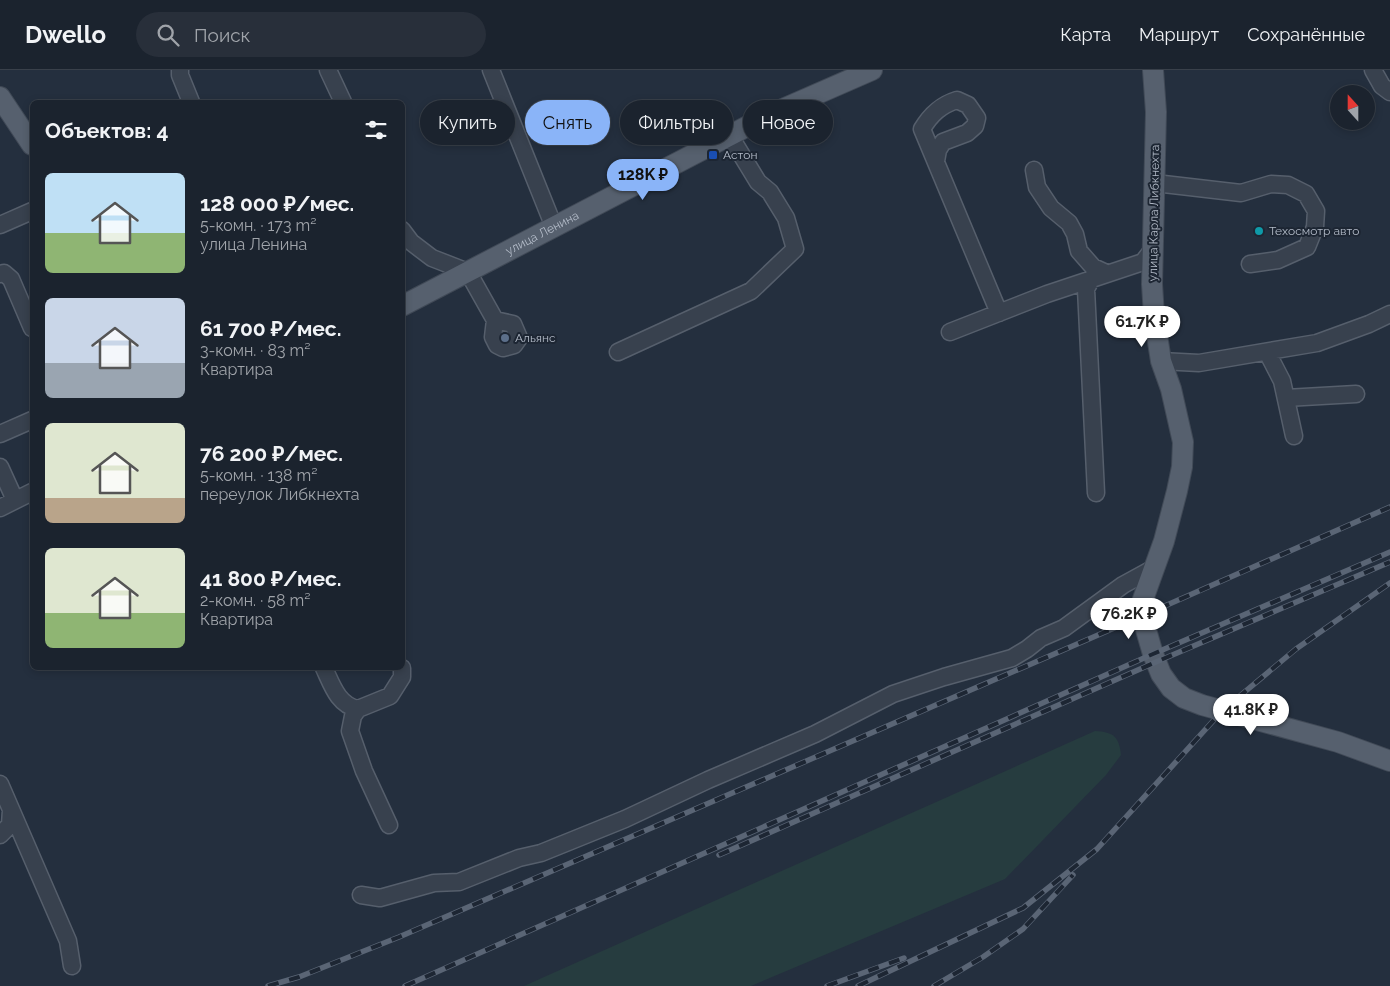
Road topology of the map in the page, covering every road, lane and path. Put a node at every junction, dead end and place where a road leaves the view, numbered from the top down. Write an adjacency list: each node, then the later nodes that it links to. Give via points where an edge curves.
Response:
1 (180, 70): 9 (street)
2 (328, 70): 10 (street)
3 (490, 70): 20 (street)
4 (872, 70): 11 (main road, улица Ленина)
5 (1153, 70): 17 (main road, улица Карла Либкнехта)
6 (1373, 70): 7 (street, via 1382,86)
7 (1390, 92)
8 (0, 97): 13 (main road)
9 (190, 100)
10 (342, 100)
11 (733, 134)
12 (733, 141): 33 (street, via 758,182 770,192 786,218 796,249 752,291)
13 (30, 142)
14 (713, 145): 20 (main road, улица Ленина)
15 (936, 161): 28 (street)
16 (1034, 170): 26 (street, via 1037,187 1051,208 1069,223 1079,251)
17 (1155, 183): 22 (main road, улица Карла Либкнехта); 23 (street, via 1241,192 1271,184 1288,185 1306,194 1316,211 1315,227 1307,247 1278,260)
18 (30, 212): 19 (street)
19 (0, 225)
20 (554, 228): 24 (main road, улица Ленина)
21 (405, 234): 24 (street, via 432,258)
22 (1153, 249): 26 (street, via 1143,262); 35 (main road, улица Карла Либкнехта, via 1154,316)
23 (1250, 264)
24 (468, 272): 27 (main road, улица Ленина); 30 (street)
25 (0, 274): 31 (street, via 4,273 11,279)
26 (1099, 276): 28 (street); 42 (street, via 1086,289)
27 (405, 304)
28 (999, 313): 32 (street)
29 (1390, 314): 34 (street, via 1317,343)
30 (495, 320)
31 (30, 323)
32 (950, 332)
33 (618, 352)
34 (1267, 352): 35 (street, via 1199,363); 37 (street, via 1282,381)
35 (1161, 361): 46 (main road, улица Карла Либкнехта, via 1183,442 1177,491)
36 (1356, 394): 37 (street)
37 (1286, 398): 40 (street)
38 (30, 421): 39 (street)
39 (0, 434)
40 (1294, 436)
41 (0, 467): 44 (street)
42 (1096, 493)
43 (30, 494): 44 (street)
44 (15, 500): 45 (street)
45 (0, 508)
46 (1154, 568): 50 (main road, улица Карла Либкнехта, via 1142,602 1142,616 1161,674 1171,688 1184,698 1202,705 1338,742); 55 (street, via 1012,658 893,694 815,734 625,819 459,882 434,883 380,898)
47 (325, 670): 49 (street, via 337,696 350,707)
48 (402, 670): 49 (street, via 402,677 390,696)
49 (358, 709): 53 (street, via 350,731)
50 (1390, 761)
51 (0, 784): 52 (street)
52 (11, 810): 54 (street, via 10,825); 56 (street, via 68,941)
53 (389, 825)
54 (0, 835)
55 (361, 896)
56 (72, 966)

